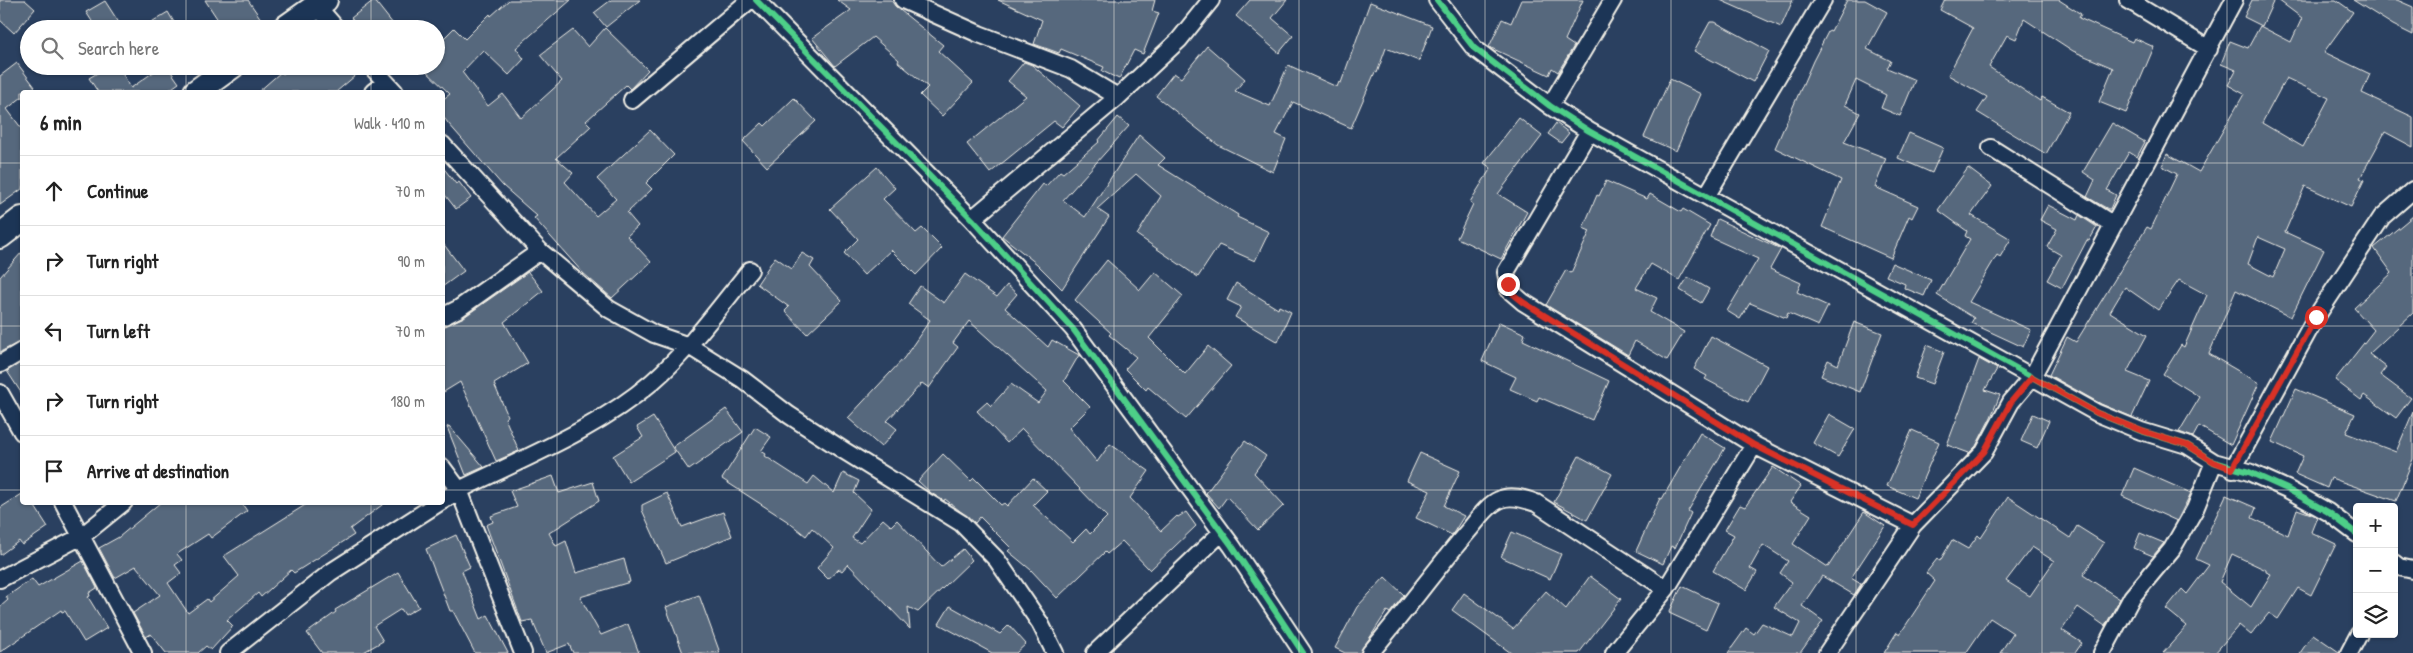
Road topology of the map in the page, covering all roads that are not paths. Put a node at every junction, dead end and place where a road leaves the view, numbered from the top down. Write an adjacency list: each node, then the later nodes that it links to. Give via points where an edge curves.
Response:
1 (750, 0): 19 (street)
2 (756, 0): 26 (street)
3 (903, 0): 18 (street, via 978,34 1071,69)
4 (1211, 0): 18 (street, via 1179,40)
5 (1437, 0): 20 (street, via 1474,48)
6 (1613, 0): 20 (street)
7 (1823, 0): 25 (street)
8 (2128, 0): 13 (street)
9 (2234, 0): 13 (street)
10 (320, 3): 11 (street); 12 (street)
11 (296, 20)
12 (331, 20)
13 (2209, 49): 28 (street)
14 (220, 75): 17 (street)
15 (376, 75): 16 (street)
16 (385, 89)
17 (199, 90)
18 (1118, 97): 26 (street)
19 (632, 100)
20 (1550, 106): 21 (street)
21 (1589, 131): 25 (street); 39 (street, via 1506,272 1509,290 1523,302)
22 (445, 147): 30 (street)
23 (1991, 148): 28 (street)
24 (2413, 190): 41 (street, via 2382,217 2316,317)
25 (1707, 195): 36 (street)
26 (972, 219): 50 (street, via 1073,329)
27 (20, 221): 29 (street)
28 (2112, 224): 36 (street)
29 (0, 236)
30 (540, 251): 32 (street); 33 (street, via 609,309 654,334)
31 (750, 270): 33 (street)
32 (445, 316)
33 (688, 346): 43 (street, via 652,382 606,416); 58 (street, via 742,379 843,450 961,522 997,560 1040,623)
34 (20, 351): 35 (street)
35 (0, 364)
36 (2032, 377): 40 (street, via 2097,413 2187,445); 48 (street, via 2011,402 1984,452)
37 (0, 393): 38 (street)
38 (20, 428)
39 (1754, 445): 48 (street); 53 (street)
40 (2214, 462): 41 (street); 64 (street, via 2195,509 2172,549 2132,597)
41 (2232, 469): 49 (street, via 2249,472 2288,489)
42 (445, 471): 43 (street)
43 (459, 490): 44 (street); 57 (street)
44 (445, 499)
45 (65, 505): 51 (street)
46 (120, 505): 51 (street)
47 (436, 505): 56 (street, via 331,572)
48 (1913, 525): 63 (street)
49 (2353, 531)
50 (1221, 533): 59 (street); 60 (street)
51 (82, 536): 52 (street); 55 (street)
52 (0, 579)
53 (1666, 589): 61 (street, via 1536,503 1506,498 1498,500 1481,516); 62 (street)
54 (2357, 638): 65 (street)
55 (143, 653)
56 (228, 653)
57 (523, 653)
58 (1055, 653)
59 (1095, 653)
60 (1303, 653)
61 (1370, 653)
62 (1614, 653)
63 (1827, 653)
64 (2102, 653)
65 (2349, 653)

